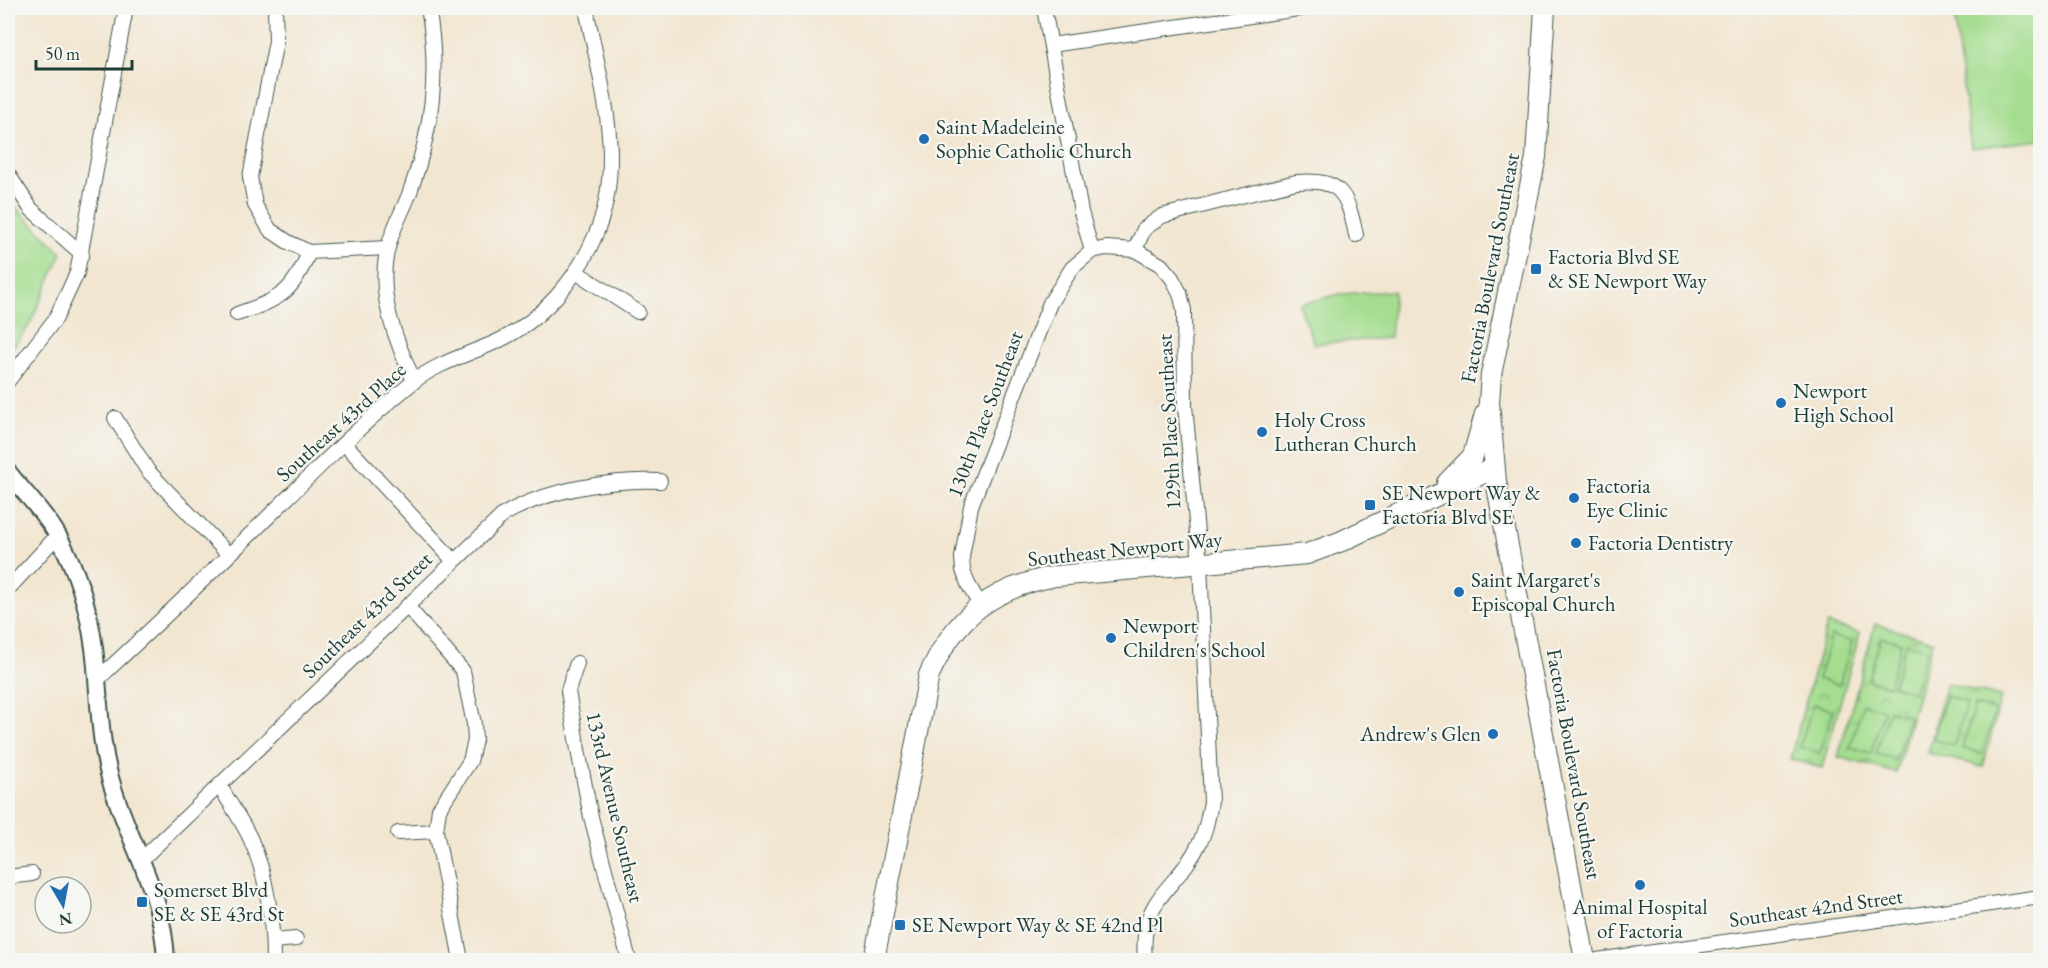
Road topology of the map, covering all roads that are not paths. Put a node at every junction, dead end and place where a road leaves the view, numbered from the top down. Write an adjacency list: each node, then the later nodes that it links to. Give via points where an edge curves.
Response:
1 (126, 8): 15 (street)
2 (275, 8): 14 (street, via 276,40 252,164 251,191 270,230)
3 (428, 8): 11 (street, via 435,70 433,109 424,148)
4 (586, 8): 16 (street, Southeast 43rd Place, via 608,125 610,172 596,235)
5 (1044, 8): 8 (street)
6 (1306, 8): 8 (street)
7 (1545, 8): 21 (main road, Factoria Boulevard Southeast, via 1536,157 1491,375)
8 (1051, 45): 12 (street, via 1081,212)
9 (8, 174): 15 (street, via 31,209)
10 (1356, 235): 13 (street, via 1351,212 1341,193 1326,182 1313,181 1162,216 1144,229)
11 (387, 248): 14 (street); 20 (street, via 386,295 391,324)
12 (1092, 250): 13 (street, 129th Place Southeast); 33 (street, 130th Place Southeast, via 1072,268 1050,303 971,506 962,557 968,585)
13 (1135, 250): 31 (street, 129th Place Southeast, via 1161,265 1182,301 1187,443)
14 (309, 252): 18 (street, via 291,287 265,304)
15 (82, 254): 19 (street, via 56,318)
16 (576, 272): 17 (street); 20 (street, Southeast 43rd Place, via 530,321 501,340)
17 (638, 312)
18 (237, 314)
19 (8, 381)
20 (414, 381): 23 (street, Southeast 43rd Place)
21 (1489, 402): 24 (main road, Factoria Boulevard Southeast); 27 (main road, via 1468,463)
22 (115, 418): 29 (street, via 148,471)
23 (344, 443): 29 (street, Southeast 43rd Place); 30 (street)
24 (1494, 468): 27 (main road, Southeast Newport Way); 52 (main road, Factoria Boulevard Southeast)
25 (8, 472): 28 (street)
26 (660, 481): 30 (street, Southeast 43rd Street, via 634,480 535,499 503,515)
27 (1426, 500): 31 (main road, Southeast Newport Way, via 1307,554)
28 (57, 536): 32 (street); 36 (street, via 82,593)
29 (229, 555): 36 (street, Southeast 43rd Place)
30 (453, 560): 34 (street, Southeast 43rd Street)
31 (1200, 564): 33 (main road, Southeast Newport Way, via 1029,581); 51 (street, 129th Place Southeast, via 1211,802 1200,843 1160,895 1145,926)
32 (8, 589)
33 (980, 605): 50 (main road, Southeast Newport Way, via 947,641 929,675)
34 (407, 606): 37 (street, Southeast 43rd Street); 38 (street, via 463,670 474,724 470,761 439,809)
35 (577, 663): 49 (street, 133rd Avenue Southeast, via 568,691 578,750 591,817)
36 (97, 680): 40 (street, via 100,730 113,788)
37 (220, 786): 40 (street, Southeast 43rd Street); 45 (street, via 257,855)
38 (436, 831): 39 (street); 48 (street)
39 (398, 833)
40 (142, 859): 46 (street, via 162,926)
41 (32, 874): 42 (street)
42 (8, 878)
43 (2040, 897): 53 (street, Southeast 42nd Street)
44 (296, 939): 45 (street)
45 (273, 941): 47 (street)
46 (166, 960)
47 (273, 960)
48 (461, 960)
49 (629, 960)
50 (874, 960)
51 (1145, 960)
52 (1585, 960)
53 (1597, 960)

